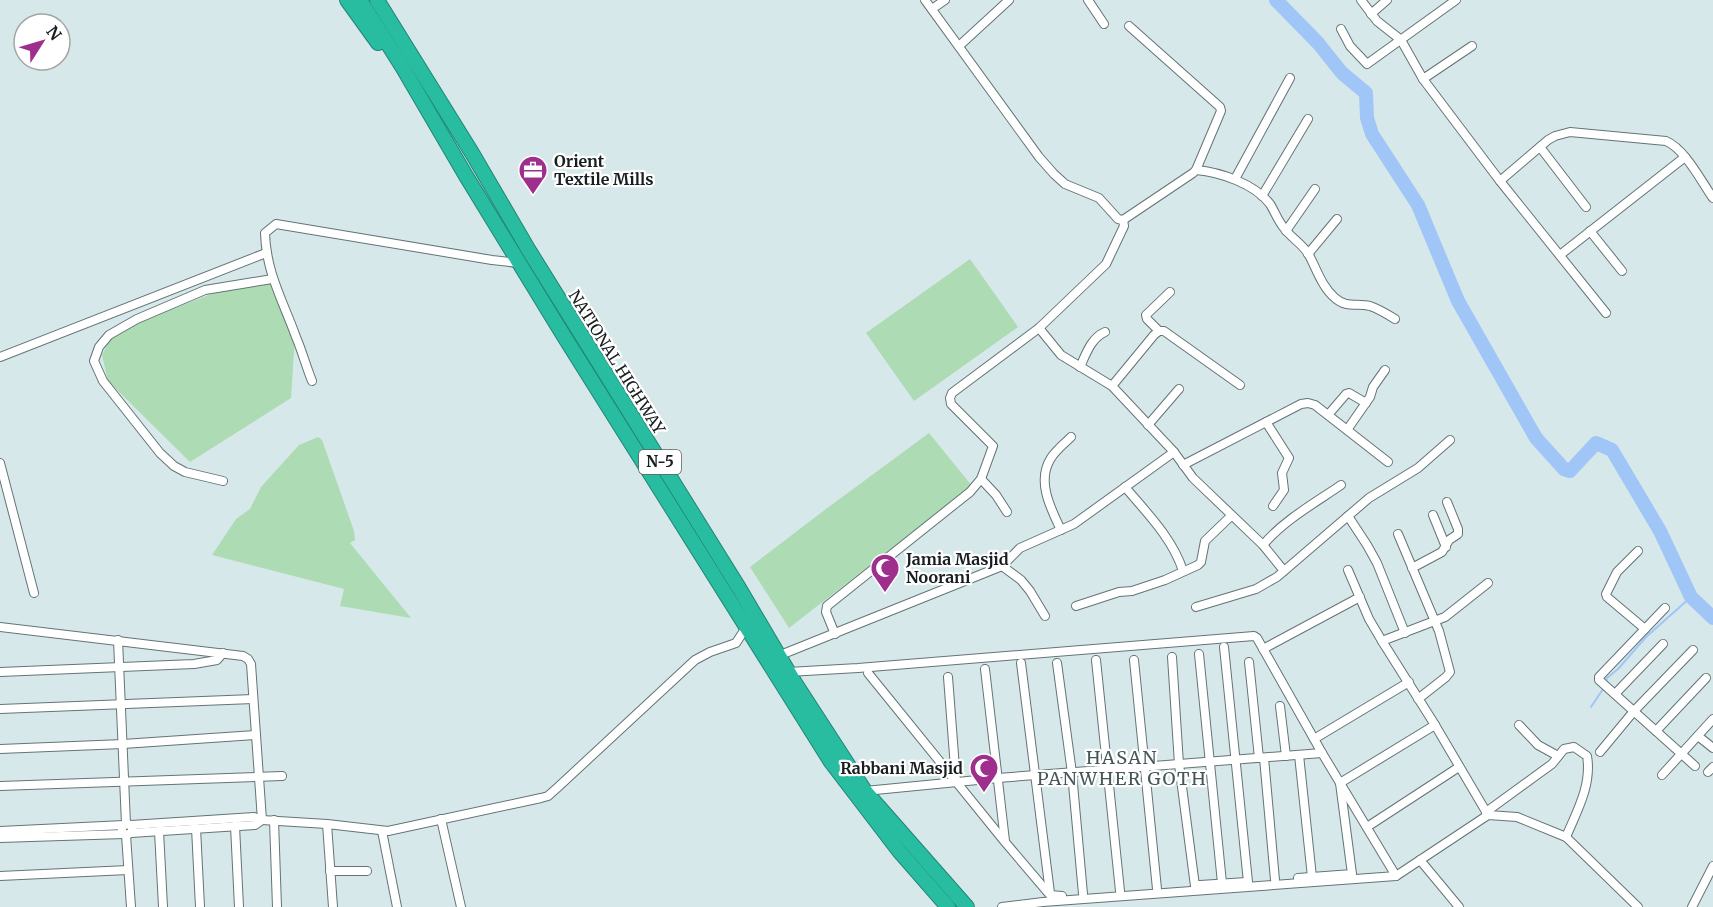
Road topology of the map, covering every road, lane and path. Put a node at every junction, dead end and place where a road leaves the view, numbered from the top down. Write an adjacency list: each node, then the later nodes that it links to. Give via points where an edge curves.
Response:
1 (347, 0): 19 (highway, via 378,43)
2 (360, 0): 19 (highway, NATIONAL HIGHWAY / N-5)
3 (377, 0): 107 (highway, NATIONAL HIGHWAY / N-5)
4 (925, 0): 11 (street)
5 (945, 0): 11 (street)
6 (1009, 0): 17 (street)
7 (1088, 0): 13 (street)
8 (1361, 0): 12 (street)
9 (1387, 0): 12 (street)
10 (1456, 0): 16 (street)
11 (932, 9): 17 (street)
12 (1371, 14): 16 (street)
13 (1104, 24)
14 (1129, 26): 25 (street, via 1221,109)
15 (1341, 29): 16 (street, via 1367,64)
16 (1401, 40): 21 (street)
17 (959, 46): 33 (street, via 1054,174 1065,184 1099,198)
18 (1472, 46): 21 (street)
19 (404, 68): 39 (highway, NATIONAL HIGHWAY / N-5)
20 (1290, 78): 26 (street)
21 (1423, 79): 27 (street)
22 (1308, 119): 29 (street)
23 (1540, 147): 24 (street, via 1555,136 1570,132 1666,141); 27 (street); 31 (street)
24 (1685, 157): 30 (street); 35 (street)
25 (1196, 170): 26 (street); 33 (street)
26 (1235, 179): 29 (street)
27 (1500, 181): 38 (street)
28 (1315, 189): 34 (street)
29 (1262, 196): 34 (street)
30 (1713, 198)
31 (1586, 207)
32 (1337, 219): 37 (street)
33 (1123, 220): 45 (street, via 1124,226 1106,264)
34 (1286, 231): 37 (street)
35 (1590, 231): 38 (street); 40 (street)
36 (266, 253): 39 (street, via 265,233 276,224); 41 (street); 48 (street)
37 (1308, 254): 44 (street, via 1320,280 1334,297 1346,305 1376,308)
38 (1560, 255): 43 (street)
39 (519, 263): 95 (highway, NATIONAL HIGHWAY / N-5)
40 (1622, 271)
41 (272, 279): 51 (street); 67 (street, via 205,290 137,319 110,335 99,346 94,361 103,381 167,459 184,472)
42 (1170, 292): 46 (street, via 1146,315)
43 (1606, 312)
44 (1395, 319)
45 (1039, 328): 49 (street, via 1061,354); 66 (street, via 960,386 950,398 951,404 993,446)
46 (1159, 331): 52 (street); 53 (street)
47 (1105, 332): 49 (street, via 1095,339)
48 (0, 357)
49 (1080, 367): 53 (street)
50 (1385, 370): 55 (street)
51 (312, 381)
52 (1240, 385)
53 (1112, 386): 58 (street)
54 (1179, 389): 58 (street)
55 (1366, 403): 56 (street, via 1349,393); 59 (street)
56 (1328, 415): 57 (street, via 1308,403); 59 (street)
57 (1266, 422): 65 (street); 71 (street, via 1288,458 1282,473 1284,490)
58 (1148, 425): 62 (street)
59 (1347, 430): 63 (street)
60 (1071, 437): 76 (street, via 1051,457 1046,469 1048,504)
61 (1450, 440): 75 (street, via 1418,468)
62 (1174, 452): 65 (street); 69 (street)
63 (1388, 462)
64 (0, 463): 87 (street)
65 (1184, 465): 74 (street)
66 (981, 479): 72 (street); 98 (street, via 970,492 827,606)
67 (223, 481)
68 (1341, 485): 78 (street)
69 (1125, 487): 76 (street); 85 (street, via 1166,537)
70 (1447, 502): 79 (street, via 1459,532)
71 (1273, 506)
72 (1007, 512)
73 (1433, 515): 79 (street)
74 (1231, 516): 78 (street); 85 (street, via 1205,541 1201,562)
75 (1347, 516): 83 (street); 97 (street, via 1377,563)
76 (1060, 530): 81 (street, via 1020,548)
77 (1398, 534): 82 (street)
78 (1263, 546): 83 (street)
79 (1446, 547): 82 (street)
80 (1638, 552): 96 (street, via 1617,572 1606,594)
81 (1002, 566): 92 (street, via 1021,580); 98 (street)
82 (1412, 568): 93 (street)
83 (1284, 570): 90 (street, via 1256,590)
84 (1348, 570): 88 (street)
85 (1183, 571): 89 (street, via 1132,591)
86 (1488, 583): 93 (street, via 1452,613)
87 (34, 593)
88 (1360, 597): 100 (street); 103 (street)
89 (1076, 606)
90 (1196, 607)
91 (1665, 608): 96 (street)
92 (1045, 616)
93 (1434, 621): 97 (street); 124 (street, via 1450,672)
94 (0, 627): 99 (street)
95 (747, 627): 165 (street, via 735,643 695,660 548,796); 203 (highway, NATIONAL HIGHWAY / N-5, via 831,762)
96 (1646, 629): 122 (street, via 1599,677)
97 (1405, 633): 100 (street)
98 (836, 634): 107 (street)
99 (118, 640): 105 (street); 114 (street)
100 (1382, 641): 121 (street)
101 (1663, 644): 122 (street)
102 (1224, 647): 146 (street)
103 (1263, 649): 117 (street, via 1257,638 1251,636); 135 (street)
104 (1693, 650): 128 (street)
105 (223, 654): 114 (street, via 217,660 194,664); 123 (street, via 248,659)
106 (1199, 654): 147 (street)
107 (778, 656): 117 (highway, NATIONAL HIGHWAY / N-5)
108 (1172, 657): 148 (street)
109 (1096, 660): 152 (street)
110 (1134, 660): 150 (street)
111 (1249, 662): 145 (street)
112 (1021, 663): 157 (street)
113 (1057, 663): 153 (street)
114 (119, 668): 116 (street); 125 (street)
115 (985, 669): 158 (street)
116 (0, 672)
117 (788, 672): 163 (highway, NATIONAL HIGHWAY / N-5)
118 (868, 673): 160 (street)
119 (948, 677): 160 (street)
120 (1706, 678): 132 (street)
121 (1409, 682): 124 (street); 135 (street)
122 (1615, 694): 128 (street)
123 (253, 699): 125 (street); 133 (street)
124 (1418, 699): 130 (street)
125 (121, 704): 127 (street); 136 (street)
126 (1280, 706): 143 (street)
127 (0, 709)
128 (1634, 711): 132 (street); 139 (street)
129 (1713, 719): 134 (street)
130 (1435, 725): 151 (street); 161 (street)
131 (1519, 725): 144 (street, via 1538,744)
132 (1656, 731): 141 (street)
133 (255, 735): 136 (street); 155 (street)
134 (1698, 736): 137 (street); 141 (street)
135 (1314, 739): 140 (street)
136 (123, 744): 138 (street); 159 (street)
137 (1713, 748)
138 (0, 749)
139 (1600, 752)
140 (1322, 753): 142 (street); 161 (street)
141 (1682, 754): 149 (street); 154 (street)
142 (1299, 755): 143 (street); 186 (street)
143 (1286, 756): 145 (street)
144 (1558, 756): 164 (street); 176 (street, via 1564,749 1574,747 1587,756 1588,766 1587,786)
145 (1261, 758): 146 (street); 187 (street)
146 (1236, 760): 147 (street); 188 (street)
147 (1210, 762): 148 (street); 189 (street)
148 (1179, 764): 150 (street); 190 (street)
149 (1695, 765)
150 (1145, 767): 152 (street); 191 (street)
151 (1459, 767): 164 (street); 170 (street)
152 (1108, 770): 153 (street); 192 (street)
153 (1072, 773): 157 (street); 193 (street)
154 (1662, 775)
155 (259, 776): 156 (street); 159 (street); 166 (street)
156 (282, 776)
157 (1034, 776): 158 (street); 194 (street)
158 (998, 778): 160 (street); 178 (street)
159 (125, 781): 162 (street); 172 (street)
160 (956, 782): 163 (street); 178 (street)
161 (1340, 783): 170 (street); 186 (street, via 1352,874)
162 (0, 786)
163 (865, 790): 204 (highway, NATIONAL HIGHWAY / N-5)
164 (1487, 814): 176 (street, via 1517,817); 179 (street)
165 (441, 819): 175 (street); 202 (street)
166 (262, 820): 167 (street); 169 (street, via 255,825); 172 (street, via 254,817)
167 (274, 820): 168 (street); 199 (street)
168 (327, 824): 175 (street); 182 (street)
169 (235, 826): 171 (street); 198 (street)
170 (1367, 827): 185 (street)
171 (196, 828): 174 (street); 197 (street)
172 (127, 829): 173 (street); 174 (street); 177 (street); 181 (street)
173 (0, 831)
174 (159, 831): 196 (street)
175 (382, 831): 201 (street)
176 (1566, 837): 207 (street)
177 (0, 838)
178 (1005, 842): 194 (street)
179 (1420, 860): 185 (street); 206 (street)
180 (1713, 866): 208 (street)
181 (128, 870): 184 (street); 195 (street)
182 (330, 871): 183 (street); 200 (street)
183 (367, 872)
184 (0, 876)
185 (1396, 876): 205 (street)
186 (1312, 877): 187 (street)
187 (1275, 880): 188 (street)
188 (1248, 882): 189 (street)
189 (1222, 883): 190 (street)
190 (1195, 886): 191 (street)
191 (1157, 888): 192 (street)
192 (1120, 891): 193 (street)
193 (1083, 894): 194 (street)
194 (1050, 895)
195 (131, 907)
196 (163, 907)
197 (200, 907)
198 (239, 907)
199 (277, 907)
200 (333, 907)
201 (397, 907)
202 (461, 907)
203 (948, 907)
204 (967, 907)
205 (1002, 907)
206 (1459, 907)
207 (1638, 907)
208 (1692, 907)

